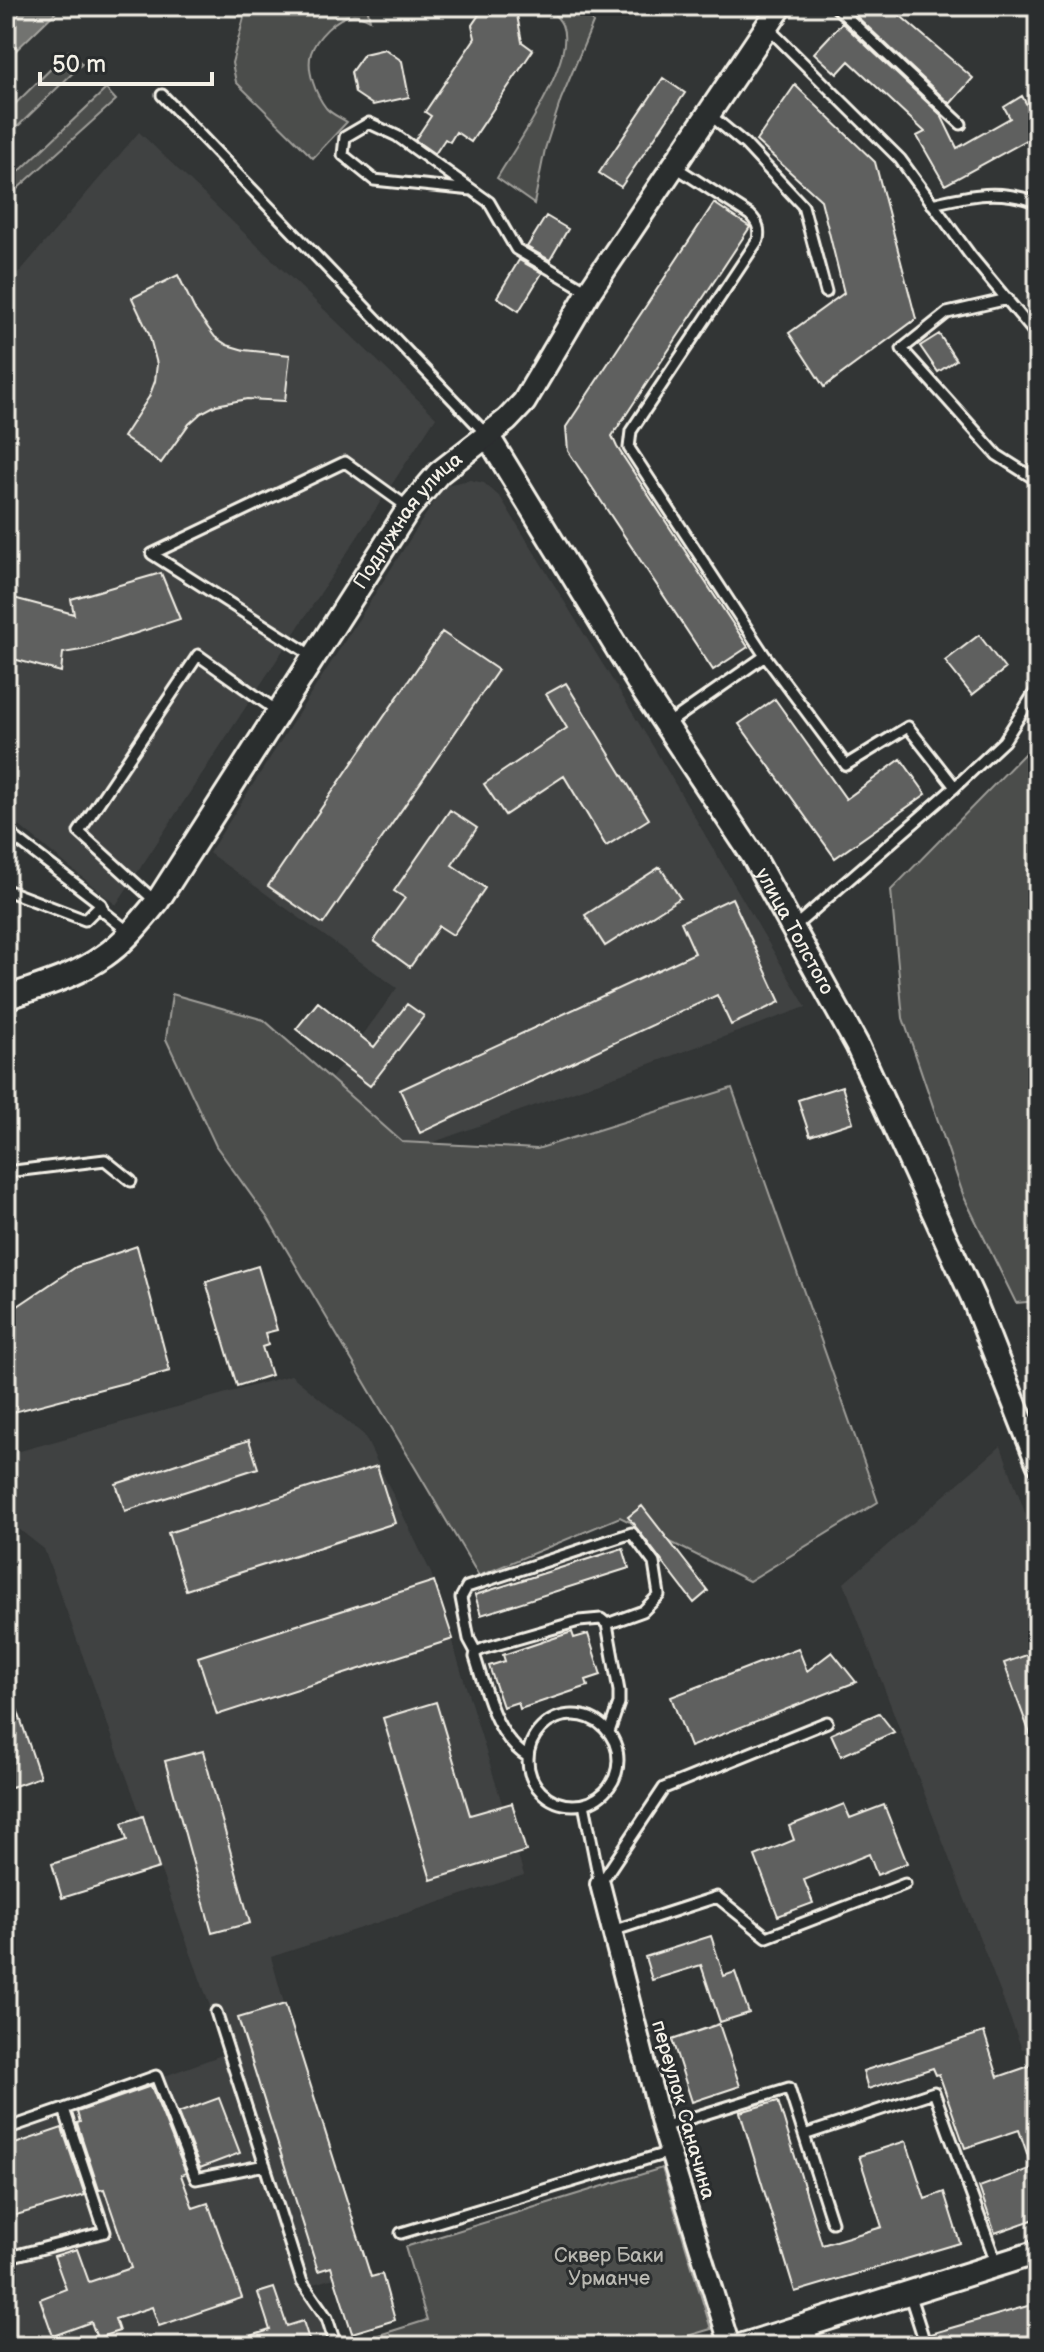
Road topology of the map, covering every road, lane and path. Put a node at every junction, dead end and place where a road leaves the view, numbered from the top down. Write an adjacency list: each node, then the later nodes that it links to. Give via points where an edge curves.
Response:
1 (781, 6): 3 (street, Подлужная улица)
2 (835, 6): 6 (lane)
3 (767, 27): 5 (street, Подлужная улица); 10 (lane, via 900,159)
4 (162, 95): 15 (lane)
5 (709, 114): 7 (street, Подлужная улица); 12 (lane, via 803,206)
6 (961, 124)
7 (674, 166): 11 (street, Подлужная улица); 18 (lane, via 750,215 758,226 758,240 631,431 629,448)
8 (472, 190): 8 (lane, via 397,136 369,123 345,137 343,155 374,180); 11 (lane, via 489,202 516,249)
9 (1038, 203): 10 (lane, via 1017,194 974,194)
10 (932, 204): 13 (lane)
11 (589, 292): 15 (street, Подлужная улица, via 524,402)
12 (826, 292)
13 (1008, 299): 14 (lane); 16 (lane, via 947,313 902,349 997,455)
14 (1038, 337)
15 (487, 435): 17 (street, Подлужная улица, via 439,473); 22 (street, улица Толстого)
16 (1038, 481)
17 (409, 508): 19 (street, Подлужная улица); 19 (lane, via 345,462 152,554)
18 (765, 656): 22 (lane); 23 (lane, via 846,765 908,727)
19 (315, 657): 21 (street, Подлужная улица)
20 (1038, 687): 23 (lane, via 1004,741)
21 (279, 713): 26 (street, Подлужная улица); 26 (lane, via 198,655 79,832)
22 (666, 725): 28 (street, улица Толстого, via 753,856)
23 (955, 787): 28 (lane)
24 (6, 831): 27 (lane)
25 (6, 890): 27 (lane, via 85,920)
26 (157, 902): 29 (street, Подлужная улица)
27 (101, 904): 29 (lane)
28 (793, 928): 33 (street, улица Толстого, via 857,1045 973,1298)
29 (130, 933): 30 (street, Подлужная улица, via 72,975)
30 (6, 998)
31 (6, 1172): 32 (lane, via 105,1160)
32 (131, 1181)
33 (1038, 1463)
34 (607, 1624): 35 (lane, via 601,1619 579,1621); 35 (lane, via 643,1611 659,1595 654,1563 632,1533 467,1587 461,1598); 37 (lane, via 619,1691)
35 (476, 1652): 38 (lane, via 498,1724)
36 (827, 1722): 40 (lane, via 664,1788)
37 (609, 1732): 38 (lane, via 584,1716 555,1718 534,1737); 39 (lane, via 619,1760 617,1775 598,1798)
38 (528, 1757): 39 (lane, via 530,1776 546,1797 571,1806)
39 (584, 1804): 40 (lane)
40 (600, 1884): 42 (street, переулок Саначина)
41 (905, 1884): 42 (lane, via 767,1937 717,1897)
42 (612, 1931): 45 (street, переулок Саначина)
43 (216, 2012): 49 (lane)
44 (64, 2109): 46 (lane); 49 (lane, via 156,2076 196,2179); 53 (lane, via 105,2232)
45 (662, 2127): 47 (lane, via 789,2088); 48 (street, переулок Саначина)
46 (6, 2129)
47 (804, 2135): 50 (lane); 54 (lane, via 934,2092)
48 (670, 2152): 51 (lane); 58 (street, переулок Саначина)
49 (265, 2165): 57 (lane, via 302,2282 327,2318)
50 (832, 2222)
51 (401, 2233)
52 (1038, 2252): 54 (street)
53 (9, 2257)
54 (997, 2265): 55 (street)
55 (909, 2293): 56 (street); 60 (lane)
56 (812, 2335): 59 (street)
57 (336, 2346)
58 (730, 2346)
59 (740, 2346)
60 (926, 2346)

